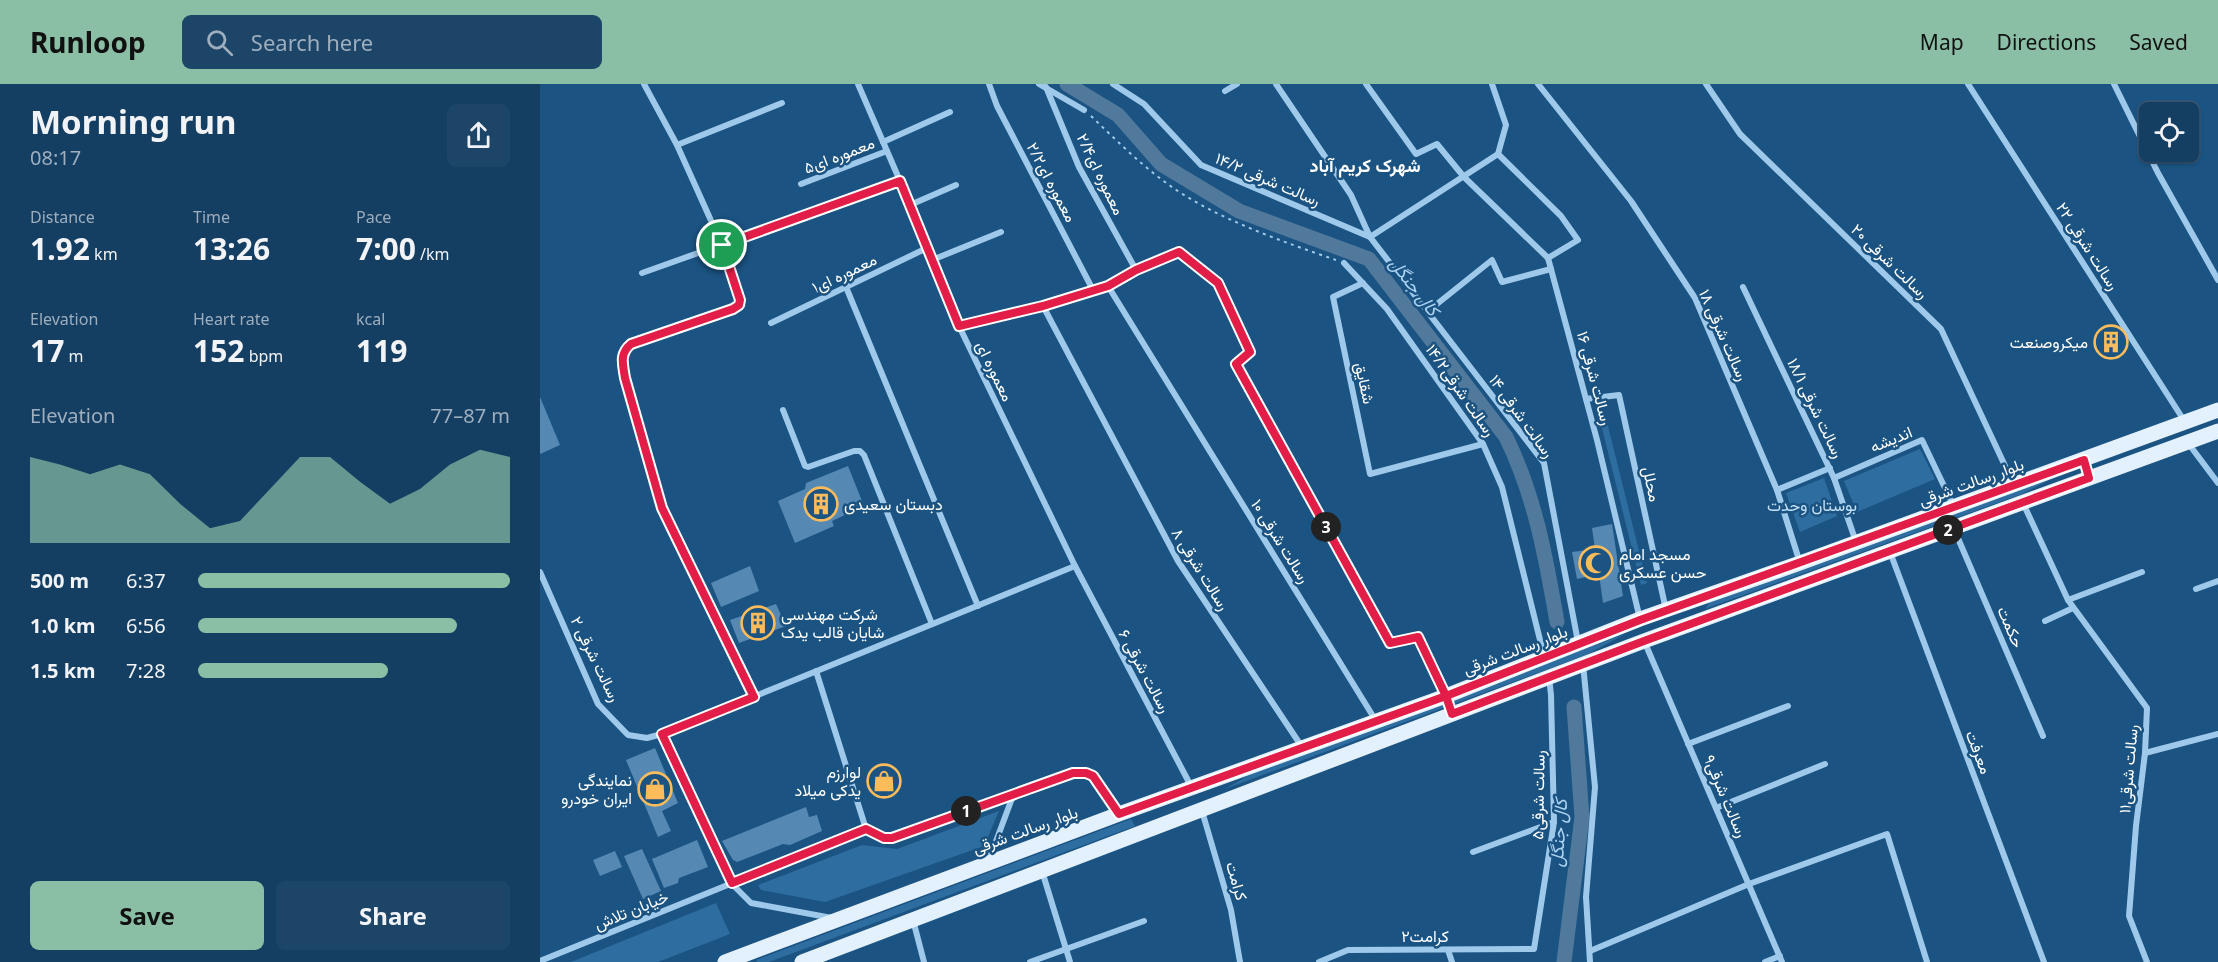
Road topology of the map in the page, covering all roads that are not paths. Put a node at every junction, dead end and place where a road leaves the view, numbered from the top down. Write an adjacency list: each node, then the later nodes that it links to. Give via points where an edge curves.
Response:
1 (644, 84): 20 (street)
2 (858, 84): 19 (street, معموره ای)
3 (989, 84): 43 (street, معموره ای۲/۲)
4 (1039, 84): 14 (street)
5 (1113, 84): 29 (street, رسالت شرقی ۱۴/۲, via 1144,104 1201,165)
6 (1237, 84): 15 (street)
7 (1276, 84): 29 (street, رسالت شرقی ۱۴, via 1351,195)
8 (1366, 84): 23 (street, via 1416,154 1437,144)
9 (1492, 84): 22 (street, via 1506,125)
10 (1538, 84): 61 (street, رسالت شرقی ۱۸, via 1631,201 1695,298)
11 (1706, 84): 60 (street, رسالت شرقی ۲۰, via 1740,134 1941,329)
12 (1968, 84): 51 (street, رسالت شرقی ۲۲)
13 (2114, 84): 38 (street)
14 (1046, 87): 17 (street); 36 (street, معموره ای۲/۴, via 1079,167)
15 (1225, 92)
16 (782, 103): 20 (street)
17 (1084, 110)
18 (950, 112): 19 (street)
19 (883, 142): 21 (street, معموره ای)
20 (677, 146): 30 (street)
21 (887, 151): 24 (street, معموره ای); 25 (street, معموره ای۵)
22 (1498, 154): 23 (street); 32 (street, via 1561,216 1578,240)
23 (1464, 177): 29 (street); 32 (street)
24 (900, 181): 27 (street, معموره ای); 30 (street)
25 (801, 184)
26 (956, 185): 27 (street)
27 (910, 205): 31 (street, معموره ای)
28 (1001, 232): 33 (street)
29 (1370, 237): 45 (street, رسالت شرقی ۱۴)
30 (722, 245): 37 (street); 87 (street, via 739,305 631,344 622,357 662,508)
31 (927, 248): 33 (street, معموره ای); 41 (street, معموره ای۱)
32 (1548, 258): 35 (street, رسالت شرقی ۱۶)
33 (932, 260): 47 (street, معموره ای)
34 (1344, 263): 39 (street, رسالت شرقی۱۴/۲)
35 (1551, 269): 45 (street, via 1502,282 1492,261); 48 (street, رسالت شرقی ۱۶)
36 (1136, 270): 40 (street); 86 (street, via 1179,252 1218,283 1250,352 1236,364 1390,643 1418,637)
37 (642, 273)
38 (2218, 280)
39 (1363, 284): 54 (street, رسالت شرقی۱۴/۲, via 1387,309); 54 (street, شقایق, via 1333,297 1370,474)
40 (1108, 286): 43 (street); 90 (street, رسالت شرقی ۱۰)
41 (846, 287): 46 (street, معموره ای۱); 74 (street)
42 (1743, 287): 56 (street, رسالت شرقی ۱۸/۱)
43 (1094, 290): 44 (street)
44 (1043, 306): 47 (street); 95 (street, رسالت شرقی ۸, via 1178,561)
45 (1427, 312): 81 (street, رسالت شرقی ۱۴, via 1544,463)
46 (771, 323)
47 (959, 326): 68 (street, معموره ای)
48 (1586, 399): 76 (street, محلل, via 1619,395); 77 (street, رسالت شرقی ۱۶)
49 (783, 410): 79 (street, via 805,466 854,451 864,455)
50 (2218, 410): 51 (main road, بلوار رسالت شرقی)
51 (2185, 422): 55 (main road, بلوار رسالت شرقی)
52 (2218, 431): 53 (main road)
53 (2188, 442): 58 (main road); 59 (street)
54 (1483, 444): 82 (street, رسالت شرقی۱۴/۲, via 1502,487)
55 (2084, 460): 58 (main road); 60 (main road, بلوار رسالت شرقی)
56 (1830, 468): 57 (street, رسالت شرقی ۱۸/۱); 61 (street)
57 (1834, 478): 63 (street, اندیشه, via 1922,440); 65 (street, رسالت شرقی ۱۸/۱)
58 (2089, 478): 62 (main road)
59 (2218, 483)
60 (2014, 485): 63 (main road, بلوار رسالت شرقی)
61 (1777, 490): 67 (street, رسالت شرقی ۱۸)
62 (2023, 503): 64 (main road); 73 (street, رسالت شرقی۱۱)
63 (1954, 507): 65 (main road, بلوار رسالت شرقی)
64 (1954, 528): 66 (main road); 93 (street, حکمت)
65 (1856, 543): 67 (main road, بلوار رسالت شرقی)
66 (1890, 552): 80 (main road); 130 (street, معرفت)
67 (1800, 563): 76 (main road, بلوار رسالت شرقی)
68 (1075, 566): 74 (street, رسالت شرقی ۲); 98 (street, رسالت شرقی ۶)
69 (540, 572): 91 (street, رسالت شرقی ۲, via 598,704 627,735 647,738)
70 (2142, 573): 73 (street)
71 (2218, 580): 72 (street)
72 (2196, 589)
73 (2068, 600): 75 (street, رسالت شرقی۱۱)
74 (978, 606): 79 (street, رسالت شرقی ۲)
75 (2073, 608): 78 (street); 96 (street, رسالت شرقی۱۱, via 2147,708)
76 (1666, 611): 77 (main road, بلوار رسالت شرقی)
77 (1640, 620): 81 (main road, بلوار رسالت شرقی)
78 (2045, 621)
79 (932, 624): 84 (street, رسالت شرقی ۲)
80 (1644, 641): 83 (main road); 94 (street, رسالت شرقی۹)
81 (1578, 645): 82 (main road, بلوار رسالت شرقی)
82 (1544, 658): 86 (main road, بلوار رسالت شرقی)
83 (1583, 664): 85 (main road); 116 (street, via 1595,787 1586,897)
84 (816, 672): 87 (street, رسالت شرقی ۲); 104 (street)
85 (1549, 677): 89 (main road); 103 (street, رسالت شرقی۵)
86 (1446, 696): 89 (main road); 90 (main road, بلوار رسالت شرقی)
87 (754, 697): 91 (street, رسالت شرقی ۲)
88 (1788, 706): 94 (street)
89 (1452, 714): 101 (main road)
90 (1376, 721): 95 (main road, بلوار رسالت شرقی)
91 (662, 734): 108 (street)
92 (2218, 734): 96 (street)
93 (2043, 736)
94 (1688, 744): 100 (street, رسالت شرقی۹)
95 (1302, 748): 98 (main road, بلوار رسالت شرقی)
96 (2145, 753): 131 (street, رسالت شرقی۱۱, via 2129,916)
97 (1825, 764): 100 (street)
98 (1192, 788): 102 (main road, بلوار رسالت شرقی)
99 (1014, 793): 102 (street, via 1073,773 1086,773 1098,781); 104 (street, via 892,838); 106 (street)
100 (1716, 808): 109 (street, رسالت شرقی۹)
101 (1202, 810): 107 (main road); 124 (street, کرامت, via 1231,910)
102 (1119, 814): 106 (main road, بلوار رسالت شرقی)
103 (1554, 822): 105 (street); 114 (street, رسالت شرقی۵)
104 (866, 829): 108 (street, خیابان تلاش)
105 (1473, 852)
106 (988, 863): 110 (main road, بلوار رسالت شرقی)
107 (1042, 871): 111 (main road); 113 (street)
108 (732, 883): 110 (street, via 751,903); 119 (street, خیابان تلاش)
109 (1749, 884): 116 (street); 117 (street, رسالت شرقی۹); 129 (street, via 1887,834)
110 (838, 919): 118 (main road, بلوار رسالت شرقی)
111 (913, 920): 120 (main road); 121 (street)
112 (1144, 921): 113 (street)
113 (1066, 949): 122 (street); 123 (street)
114 (1534, 949): 115 (street, کرامت۲)
115 (1448, 950): 125 (street, کرامت۲, via 1348,950); 126 (street)
116 (1590, 951): 127 (street)
117 (1781, 959): 128 (street)
118 (734, 960)
119 (540, 961)
120 (801, 962)
121 (924, 962)
122 (1030, 962)
123 (1070, 962)
124 (1240, 962)
125 (1319, 962)
126 (1452, 962)
127 (1590, 962)
128 (1765, 962)
129 (1927, 962)
130 (2044, 962)
131 (2147, 962)

